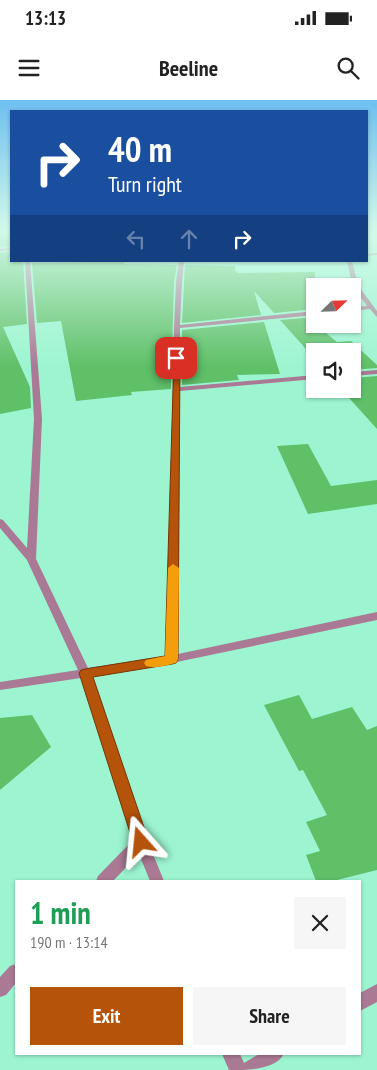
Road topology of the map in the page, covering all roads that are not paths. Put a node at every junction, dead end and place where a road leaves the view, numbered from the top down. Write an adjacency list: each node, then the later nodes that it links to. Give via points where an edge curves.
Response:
1 (28, 276): 14 (street, via 38,419)
2 (180, 276): 8 (street)
3 (353, 276): 4 (street)
4 (370, 307): 5 (street); 7 (street)
5 (361, 308)
6 (306, 314): 8 (street)
7 (377, 315)
8 (177, 327): 12 (street)
9 (377, 372): 10 (street)
10 (361, 373)
11 (306, 378): 12 (street)
12 (176, 389): 16 (street)
13 (0, 522): 14 (street)
14 (31, 559): 17 (street)
15 (377, 616): 16 (street)
16 (172, 659): 17 (street)
17 (85, 673): 18 (street); 19 (street)
18 (0, 686)
19 (141, 842): 20 (street); 21 (street)
20 (104, 880)
21 (158, 880)
22 (15, 973): 23 (street)
23 (0, 989)
24 (377, 992): 25 (street)
25 (361, 1002)
26 (231, 1055): 28 (street)
27 (273, 1055): 29 (street)
28 (238, 1070)
29 (249, 1070)

